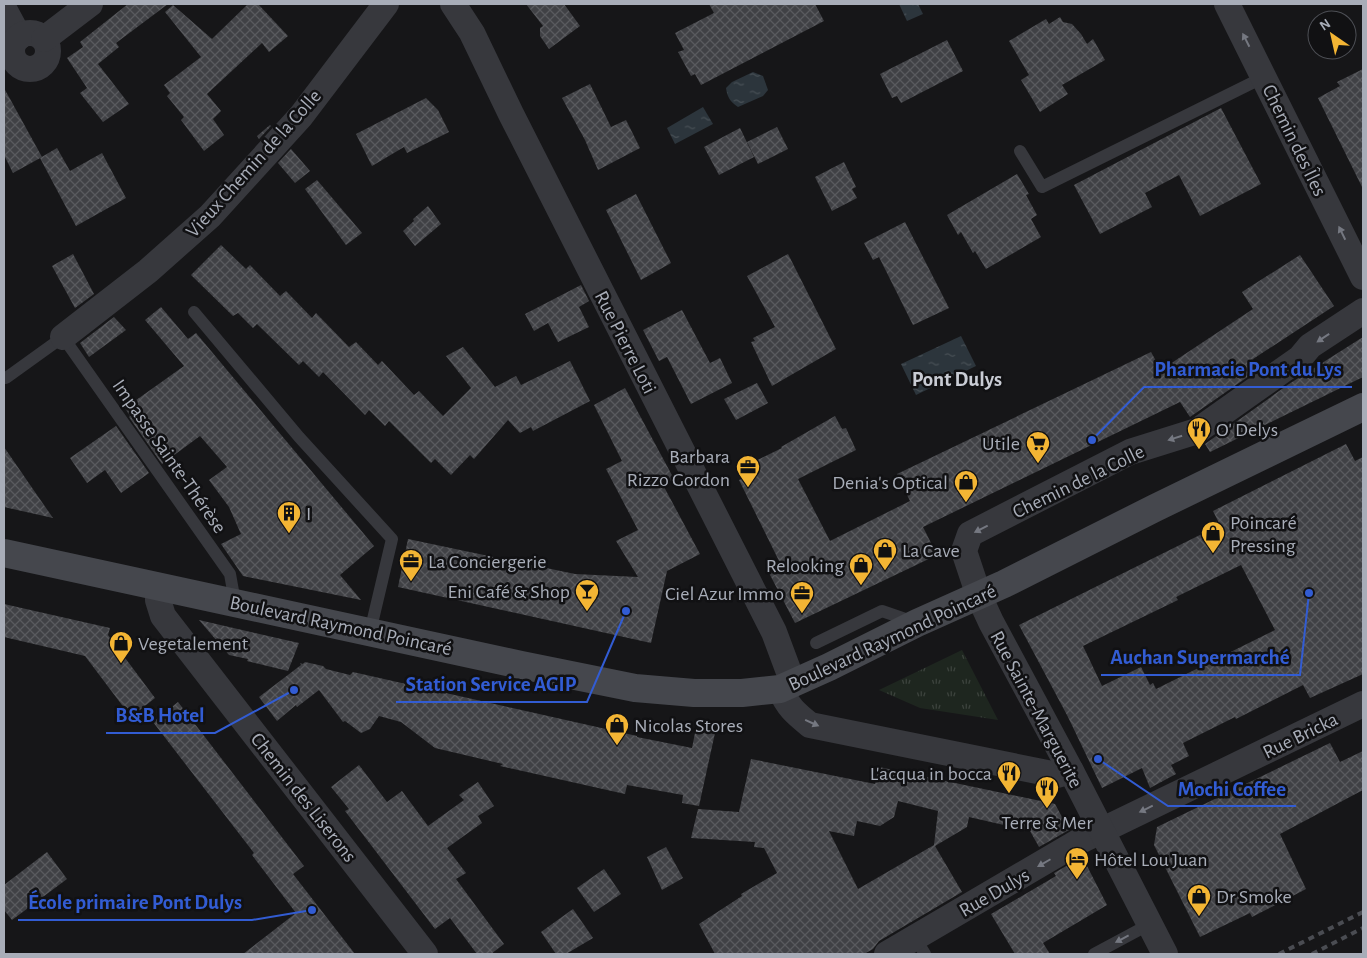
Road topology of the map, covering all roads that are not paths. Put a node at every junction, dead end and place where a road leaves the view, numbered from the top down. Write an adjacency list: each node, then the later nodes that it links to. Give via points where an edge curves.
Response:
1 (90, 4): 5 (street, via 31,38)
2 (386, 4): 11 (street, Vieux Chemin de la Colle, via 300,116 210,216 148,271)
3 (452, 4): 21 (street, Rue Pierre Loti, via 472,33 774,632)
4 (1227, 4): 6 (street, Chemin des Îles, one-way to 4)
5 (4, 9)
6 (1264, 77): 7 (lane, via 1042,187); 8 (street, Chemin des Îles, one-way to 6)
7 (1020, 150)
8 (1363, 276)
9 (1363, 311): 16 (street, Chemin de la Colle, one-way to 16, via 1310,346 1300,358 1197,431 1130,452 970,534 964,551)
10 (194, 312): 19 (lane, via 299,437 392,539)
11 (63, 337): 12 (lane, Vieux Chemin de la Colle); 17 (lane, Impasse Sainte-Thérèse, via 230,574)
12 (6, 378)
13 (1363, 407): 16 (main road, Boulevard Raymond Poincaré)
14 (4, 552): 15 (main road, Boulevard Raymond Poincaré)
15 (158, 587): 17 (main road, Boulevard Raymond Poincaré); 27 (street, Chemin des Liserons, via 163,616)
16 (979, 596): 18 (main road, Boulevard Raymond Poincaré); 23 (street, Rue Sainte-Marguerite)
17 (235, 602): 19 (main road, Boulevard Raymond Poincaré)
18 (917, 623): 20 (lane, via 882,611); 21 (main road, Boulevard Raymond Poincaré)
19 (370, 632): 21 (main road, Boulevard Raymond Poincaré, via 635,688 742,693)
20 (816, 643)
21 (787, 686): 23 (street, Rue Pierre Loti, one-way to 23, via 787,704 810,725 1057,775)
22 (1363, 704): 24 (street, Rue Bricka, one-way to 24)
23 (1072, 771): 24 (street, Rue Sainte-Marguerite)
24 (1102, 831): 25 (street, Rue Sainte-Marguerite); 26 (street, Rue Dulys, one-way to 26, via 1078,842)
25 (1150, 924): 29 (lane, one-way to 29); 30 (street, Rue Sainte-Marguerite)
26 (920, 946): 28 (street, Rue Dulys)
27 (425, 954)
28 (887, 954)
29 (1094, 954)
30 (1165, 954)

